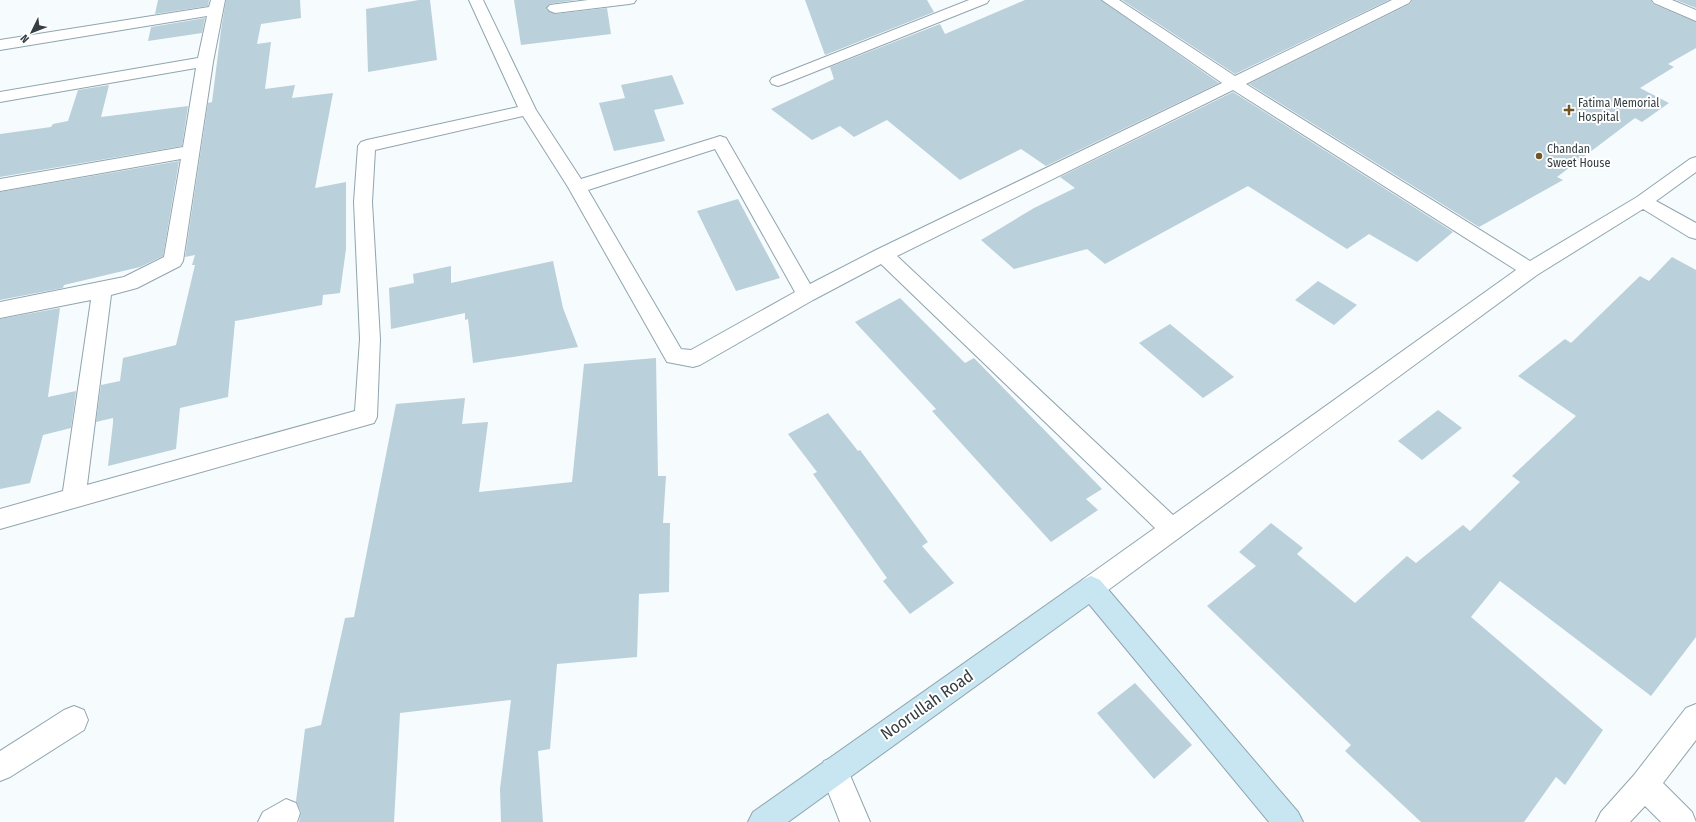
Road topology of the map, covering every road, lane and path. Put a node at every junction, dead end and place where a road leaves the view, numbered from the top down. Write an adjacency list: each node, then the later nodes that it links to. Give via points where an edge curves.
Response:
1 (476, 0): 15 (street)
2 (629, 0): 8 (street)
3 (982, 0): 12 (street)
4 (1109, 0): 13 (street)
5 (1404, 0): 13 (street)
6 (1659, 0): 9 (street)
7 (217, 5): 10 (street); 11 (street)
8 (555, 8)
9 (1696, 16)
10 (0, 45)
11 (205, 62): 14 (street); 16 (street)
12 (778, 81)
13 (1235, 84): 22 (street); 23 (street)
14 (0, 97)
15 (528, 110): 19 (street); 27 (street, via 367,146 363,202 370,339 366,417)
16 (192, 150): 18 (street); 24 (street, via 173,261 130,283)
17 (1696, 163): 20 (street)
18 (0, 185)
19 (576, 187): 25 (street, via 720,142); 25 (street, via 674,356 693,359)
20 (1643, 201): 21 (street); 23 (street)
21 (1696, 232)
22 (883, 255): 25 (street); 29 (street)
23 (1530, 270): 29 (street)
24 (102, 290): 26 (street); 27 (street)
25 (806, 295)
26 (0, 310)
27 (74, 498): 28 (street)
28 (0, 519)
29 (1172, 529): 30 (street)
30 (1091, 588): 34 (main road, Noorullah Road); 38 (main road)
31 (1696, 718): 35 (street)
32 (74, 720): 33 (street)
33 (0, 767)
34 (834, 771): 36 (main road, Noorullah Road); 37 (street)
35 (1644, 785): 39 (street); 40 (street)
36 (763, 822)
37 (856, 822)
38 (1288, 822)
39 (1611, 822)
40 (1682, 822)

